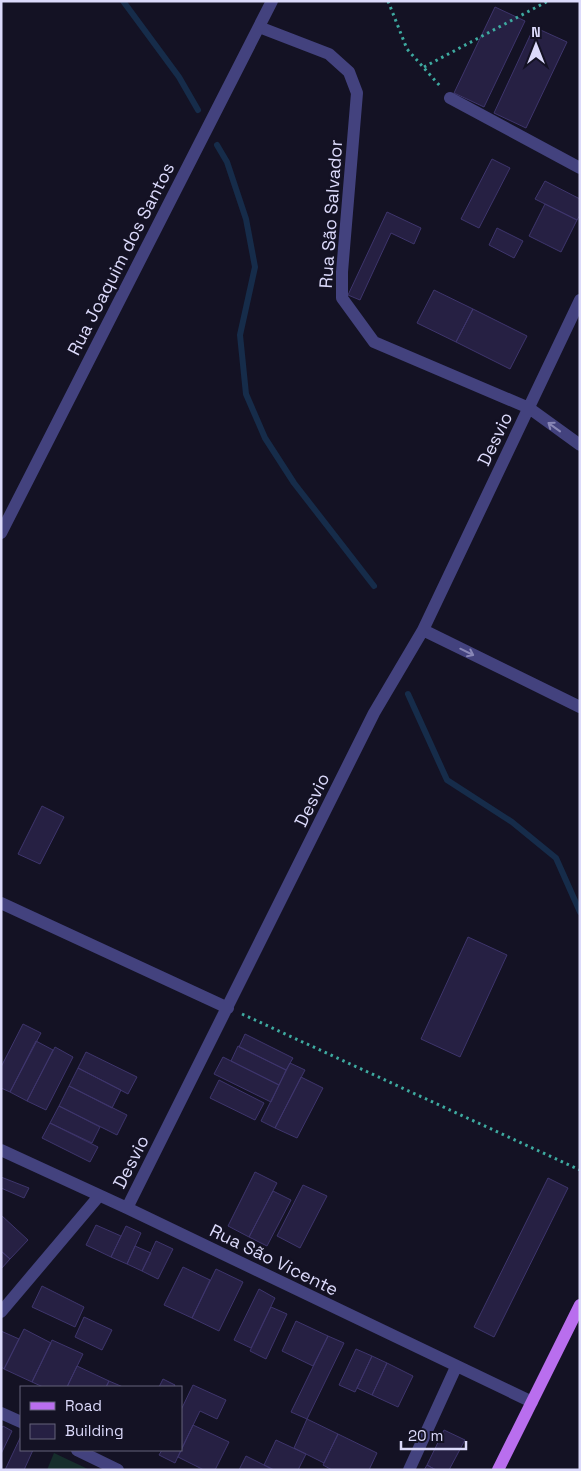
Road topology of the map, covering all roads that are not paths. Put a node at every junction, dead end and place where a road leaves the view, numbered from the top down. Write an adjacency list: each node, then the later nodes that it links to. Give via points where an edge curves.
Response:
1 (272, 1): 2 (street, Rua Joaquim dos Santos)
2 (259, 27): 6 (street, Rua São Salvador, via 329,54 350,72 357,93 342,298 374,342); 8 (street, Rua Joaquim dos Santos)
3 (450, 98): 4 (street)
4 (580, 168)
5 (580, 300): 6 (street, Desvio)
6 (529, 408): 7 (street, Rua São Salvador, one-way to 6); 9 (street, Desvio)
7 (580, 445)
8 (1, 533)
9 (423, 630): 10 (street, one-way to 10); 12 (street, Desvio, via 374,713)
10 (580, 707)
11 (1, 903): 12 (street)
12 (228, 1008): 15 (street, Desvio)
13 (1, 1150): 14 (street, Rua São Vicente)
14 (99, 1196): 15 (street, Rua São Vicente); 17 (street)
15 (127, 1208): 18 (street, Rua São Vicente)
16 (580, 1305): 19 (main road)
17 (1, 1312)
18 (456, 1367): 19 (street, Rua São Vicente); 24 (street)
19 (532, 1402): 25 (main road)
20 (1, 1412): 21 (street)
21 (20, 1422)
22 (79, 1451): 23 (street)
23 (118, 1470)
24 (409, 1470)
25 (498, 1470)

